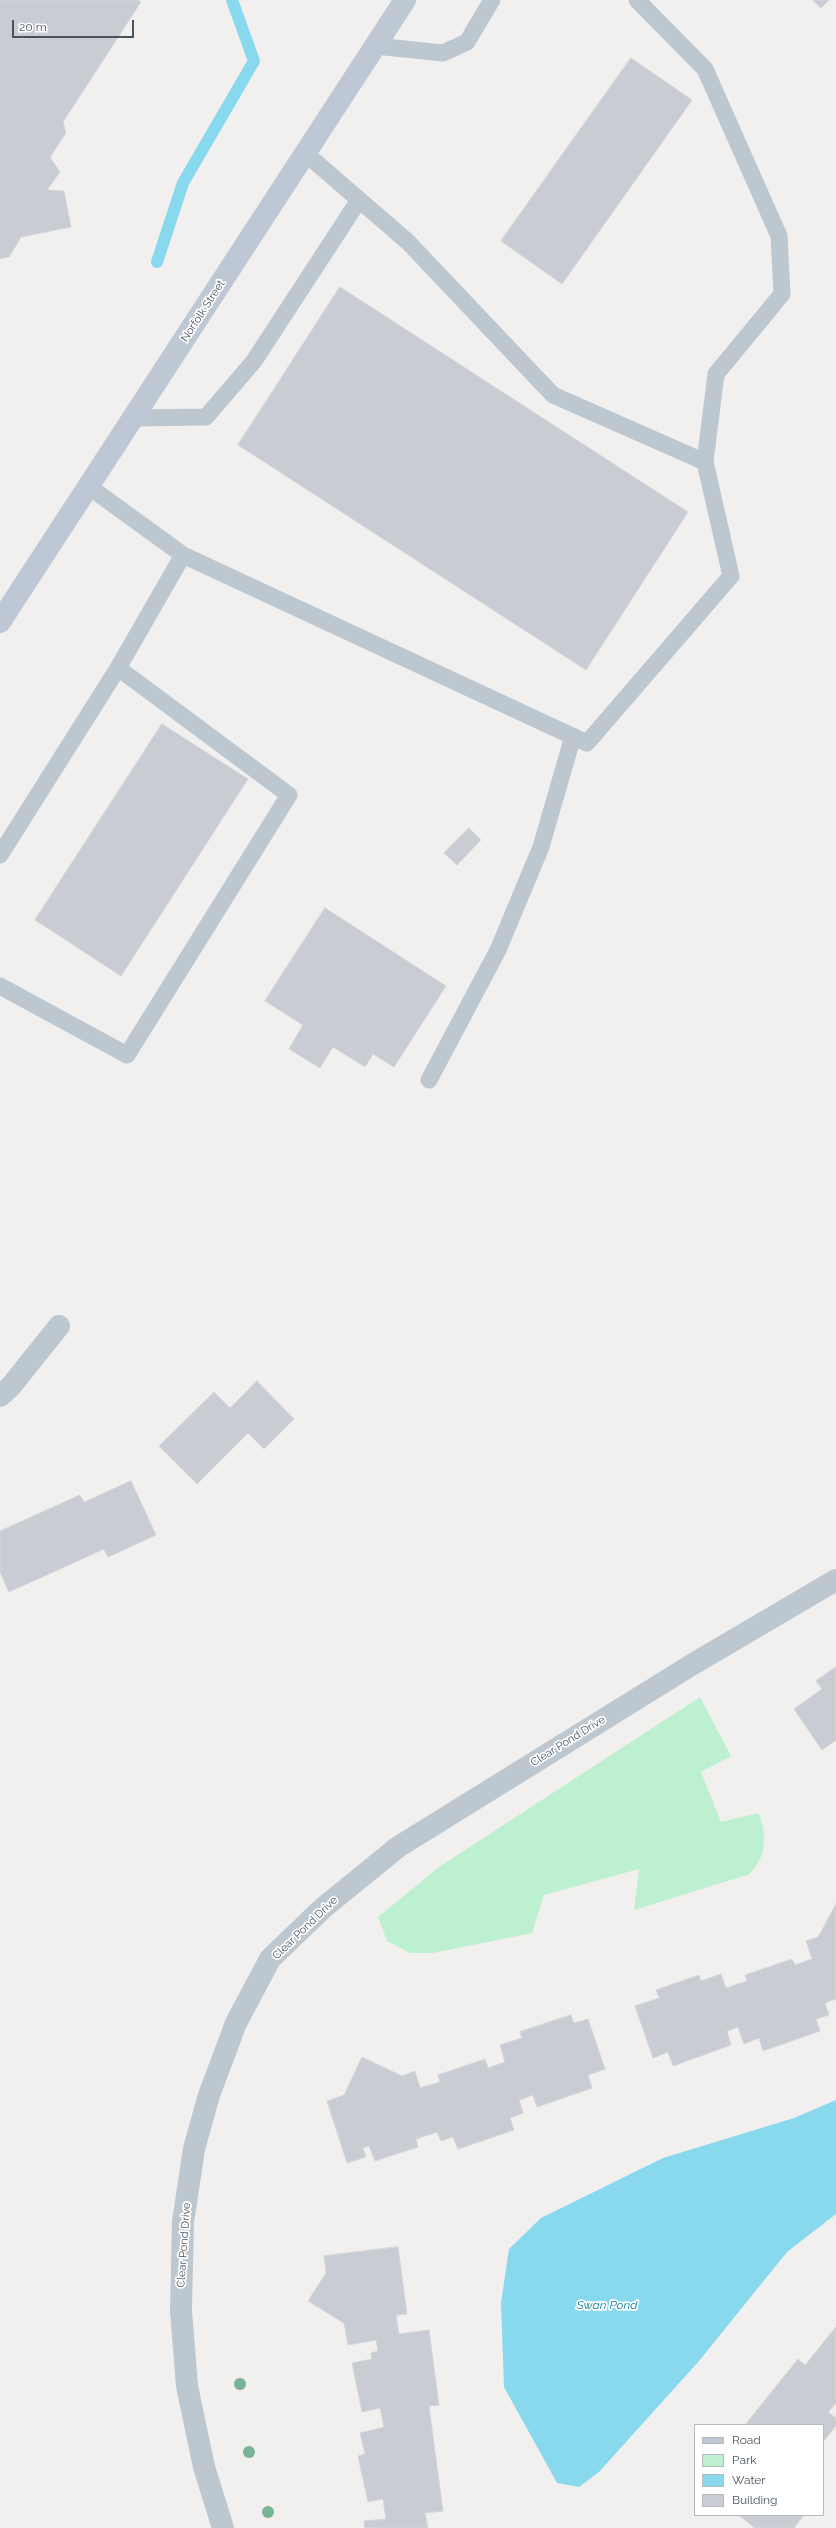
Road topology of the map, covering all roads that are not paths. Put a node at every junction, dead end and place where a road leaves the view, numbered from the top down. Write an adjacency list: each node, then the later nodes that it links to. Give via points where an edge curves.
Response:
1 (405, 0): 4 (main road, Norfolk Street)
2 (492, 0): 4 (lane, via 467,42 443,53)
3 (637, 0): 8 (lane, via 705,69 779,236 782,294 716,374)
4 (375, 46): 5 (main road, Norfolk Street)
5 (305, 153): 6 (lane); 7 (main road, Norfolk Street)
6 (359, 200): 7 (lane, via 254,361 206,417); 8 (lane, via 408,242 553,395)
7 (133, 418): 9 (main road, Norfolk Street)
8 (705, 462): 13 (lane, via 731,576 587,743)
9 (88, 486): 10 (lane); 11 (main road, Norfolk Street)
10 (183, 555): 12 (lane); 13 (lane)
11 (0, 622)
12 (118, 668): 14 (lane); 15 (lane, via 289,795 126,1055)
13 (573, 736): 16 (lane, via 541,847 498,950)
14 (0, 855)
15 (0, 986)
16 (429, 1080)
17 (59, 1326): 18 (street)
18 (0, 1396)
19 (836, 1580): 20 (street, Clear Pond Drive, via 693,1664 398,1847 323,1908 270,1960 236,2023 209,2095 194,2149 184,2222 181,2311 187,2386 204,2467)
20 (223, 2528)

